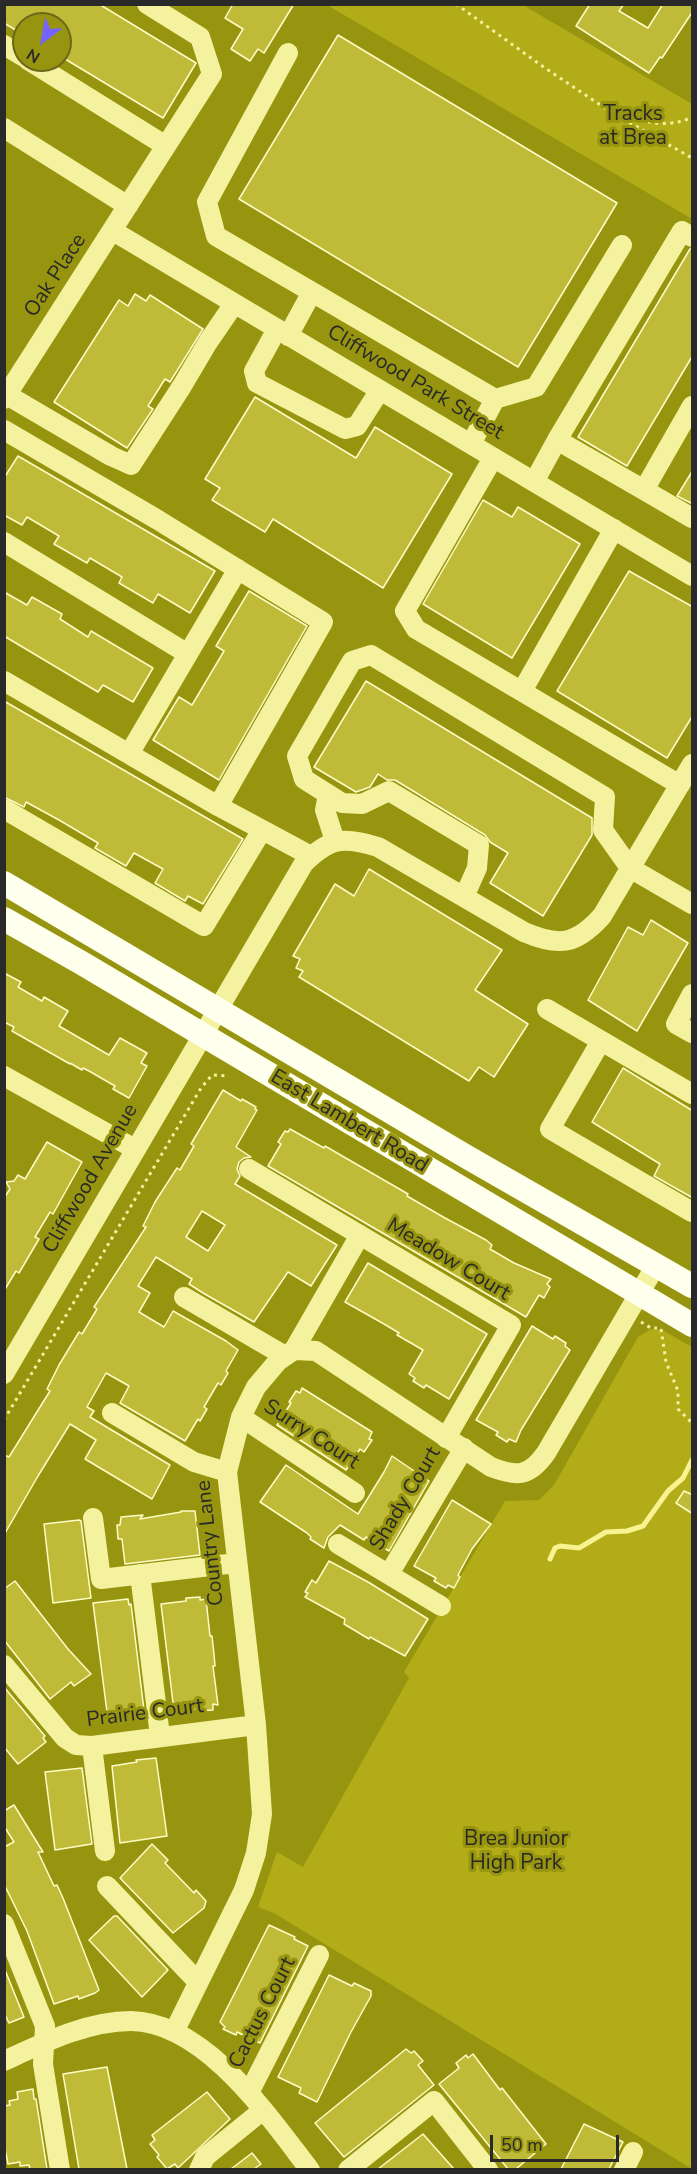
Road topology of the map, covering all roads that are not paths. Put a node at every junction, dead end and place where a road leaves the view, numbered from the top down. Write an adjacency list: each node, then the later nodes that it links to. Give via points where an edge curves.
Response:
1 (147, 4): 5 (street, Oak Place, via 200,37 212,74)
2 (288, 53): 10 (street, via 207,202 216,236)
3 (47, 72): 5 (street)
4 (4, 128): 6 (street)
5 (166, 146): 6 (street, Oak Place)
6 (128, 206): 7 (street, Oak Place)
7 (112, 231): 11 (street, Cliffwood Park Street); 14 (street, Oak Place)
8 (693, 237): 19 (street, via 682,231)
9 (622, 245): 15 (street, via 536,387)
10 (312, 292): 12 (street); 15 (street)
11 (234, 304): 12 (street, Cliffwood Park Street); 14 (street, via 131,465)
12 (283, 332): 13 (street, Cliffwood Park Street); 13 (street, via 254,371 257,382 345,429 357,426)
13 (380, 390): 20 (street, Cliffwood Park Street)
14 (6, 397)
15 (495, 399): 20 (street)
16 (693, 406): 18 (street)
17 (4, 430): 27 (street)
18 (685, 436): 23 (street)
19 (557, 440): 22 (street); 23 (street)
20 (471, 444): 21 (street, Cliffwood Park Street)
21 (493, 458): 22 (street, Cliffwood Park Street); 31 (street, via 405,611 416,629)
22 (534, 482): 25 (street, Cliffwood Park Street)
23 (644, 490): 24 (street)
24 (693, 518)
25 (614, 529): 28 (street, Cliffwood Park Street); 31 (street)
26 (4, 542): 29 (street)
27 (238, 569): 29 (street); 36 (street, via 323,622)
28 (693, 576)
29 (188, 654): 32 (street)
30 (4, 681): 32 (street)
31 (522, 691): 34 (street)
32 (129, 754): 36 (street)
33 (693, 764): 34 (street)
34 (680, 785): 41 (street)
35 (328, 794): 39 (street, via 325,810); 41 (street, via 304,779 297,756 352,661 371,655 605,797 603,830); 43 (street, via 342,803 362,804 389,791 479,845 477,868)
36 (218, 806): 38 (street)
37 (4, 809): 38 (street, via 204,926)
38 (262, 830): 40 (street)
39 (335, 841): 40 (street); 43 (street, via 357,840 378,847)
40 (311, 856): 47 (street)
41 (630, 868): 43 (street, via 602,916 587,932 565,941 544,941); 44 (street)
42 (4, 883): 47 (main road, East Lambert Road)
43 (464, 897)
44 (693, 904)
45 (4, 920): 50 (main road, East Lambert Road)
46 (693, 994): 49 (street, via 676,1024)
47 (219, 1008): 50 (street, Cliffwood Avenue); 58 (main road, East Lambert Road)
48 (547, 1009): 51 (street)
49 (693, 1033)
50 (203, 1036): 54 (street, Cliffwood Avenue); 60 (main road, East Lambert Road)
51 (601, 1041): 53 (street); 56 (street, via 550,1129)
52 (4, 1076): 54 (street)
53 (693, 1094)
54 (135, 1149): 65 (street, Cliffwood Avenue)
55 (249, 1169): 57 (street, Meadow Court)
56 (693, 1212)
57 (360, 1235): 62 (street, Meadow Court); 64 (street, Meadow Court)
58 (656, 1265): 59 (main road, East Lambert Road); 60 (street)
59 (693, 1286)
60 (639, 1294): 63 (main road, East Lambert Road); 69 (street, via 537,1466 522,1474 507,1473)
61 (184, 1297): 64 (street)
62 (511, 1325): 68 (street, Shady Court)
63 (693, 1325)
64 (289, 1353): 67 (street, Country Lane, via 278,1360 256,1387); 68 (street, via 316,1351)
65 (4, 1374)
66 (112, 1413): 70 (street, via 194,1462)
67 (241, 1417): 70 (street, Country Lane); 71 (street, Surry Court)
68 (446, 1438): 69 (street)
69 (464, 1449): 76 (street, Shady Court)
70 (227, 1473): 74 (street, Country Lane)
71 (355, 1493)
72 (93, 1518): 75 (street, via 101,1579)
73 (338, 1544): 76 (street, Shady Court)
74 (236, 1563): 75 (street); 79 (street, Country Lane)
75 (140, 1574): 80 (street)
76 (389, 1574): 77 (street, Shady Court)
77 (441, 1606)
78 (4, 1665): 81 (street, Prairie Court, via 65,1738 76,1745)
79 (256, 1725): 80 (street, Prairie Court); 86 (street, Country Lane, via 262,1814 256,1853 244,1890)
80 (160, 1736): 81 (street, Prairie Court)
81 (92, 1746): 82 (street)
82 (105, 1851)
83 (107, 1886): 86 (street)
84 (4, 1923): 88 (street, via 45,2026)
85 (319, 1955): 90 (street, Cactus Court)
86 (198, 1982): 87 (street, Country Lane)
87 (174, 2032): 88 (street, via 132,2021 103,2024); 90 (street, via 216,2059)
88 (44, 2043): 89 (street); 92 (street, via 43,2064)
89 (4, 2061)
90 (249, 2093): 91 (street)
91 (263, 2110): 93 (street, via 205,2157); 94 (street)
92 (60, 2169)
93 (200, 2169)
94 (310, 2169)
95 (348, 2169): 96 (street, via 434,2101)
96 (488, 2169)

